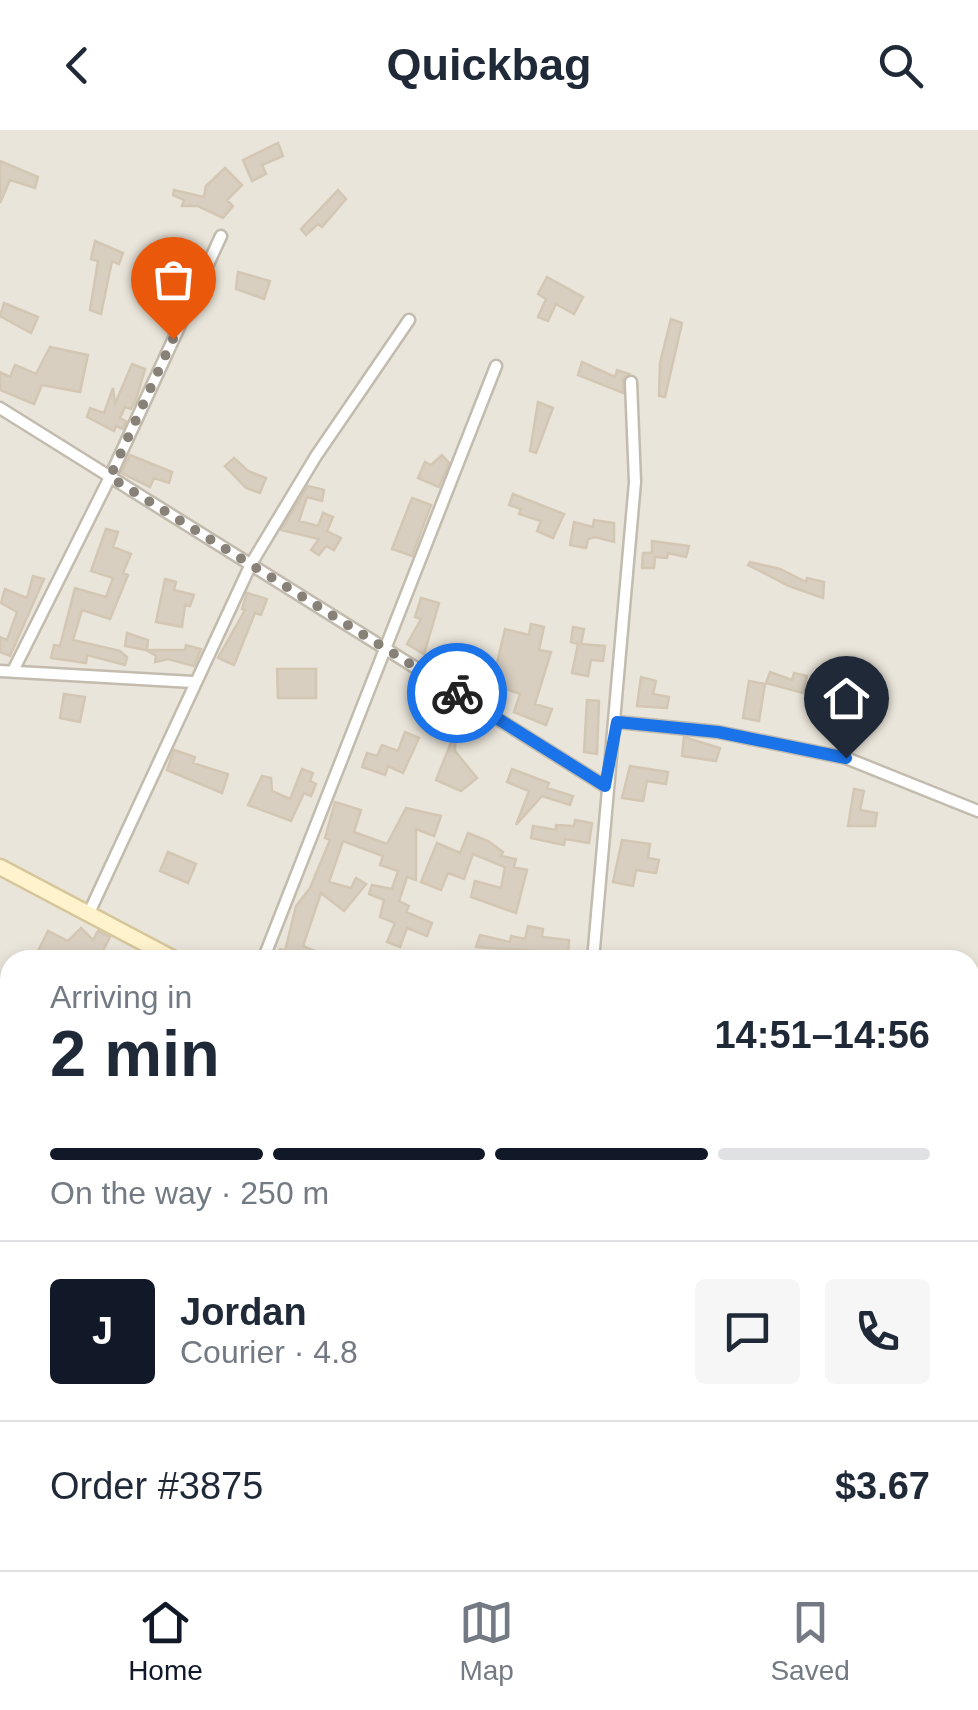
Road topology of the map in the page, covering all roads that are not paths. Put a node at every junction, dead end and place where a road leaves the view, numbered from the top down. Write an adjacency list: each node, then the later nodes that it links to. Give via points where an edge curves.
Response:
1 (220, 236): 6 (street)
2 (409, 320): 7 (street)
3 (496, 366): 8 (street)
4 (631, 382): 12 (street, via 635,482)
5 (0, 408): 6 (street)
6 (110, 477): 7 (street); 10 (street)
7 (250, 564): 8 (street); 11 (street)
8 (385, 648): 13 (street); 18 (street)
9 (0, 670): 10 (street)
10 (13, 672): 11 (street)
11 (194, 682): 16 (street)
12 (617, 722): 13 (street); 14 (street, via 718,732 846,758)
13 (605, 786): 19 (street)
14 (978, 811)
15 (0, 867): 16 (main road)
16 (88, 914): 17 (main road)
17 (157, 950)
18 (267, 950)
19 (594, 950)

